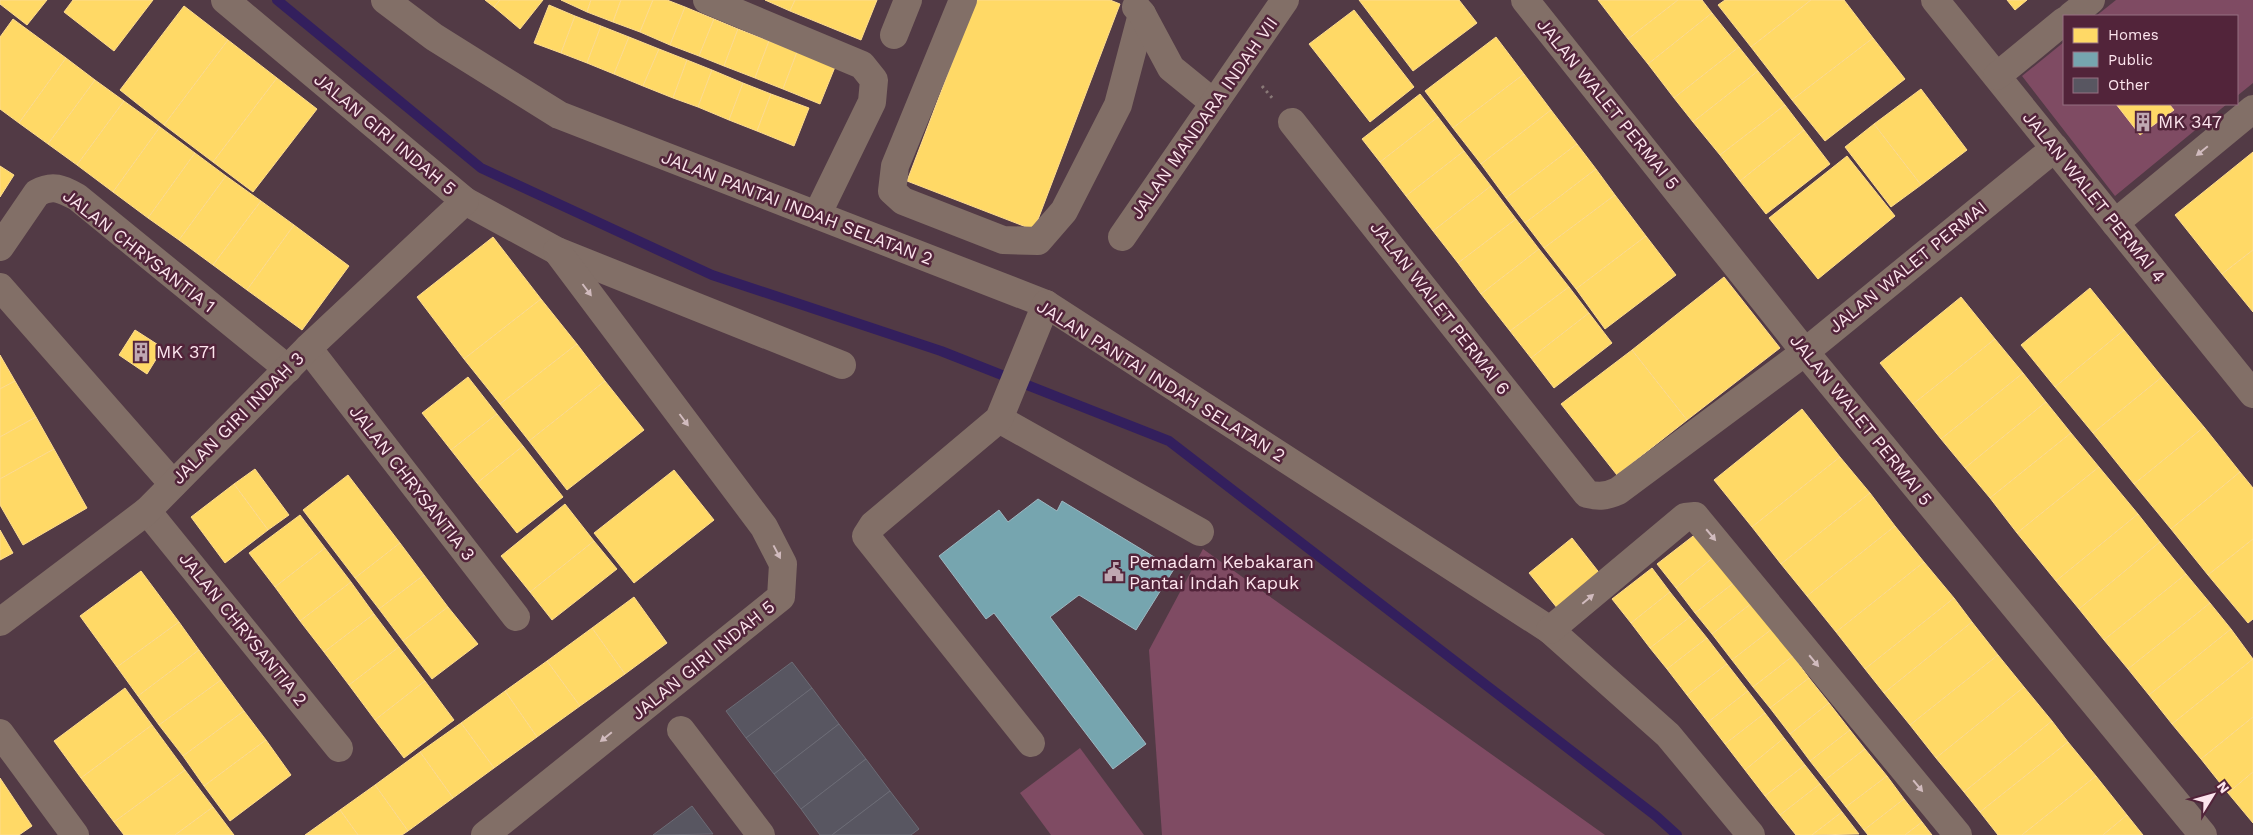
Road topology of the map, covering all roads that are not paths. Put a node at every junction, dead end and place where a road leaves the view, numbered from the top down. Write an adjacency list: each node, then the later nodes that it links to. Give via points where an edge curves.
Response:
1 (225, 0): 19 (street, JALAN GIRI INDAH 5)
2 (385, 0): 20 (street, JALAN PANTAI INDAH SELATAN 2, via 434,36 558,115)
3 (707, 0): 20 (street, via 862,65 874,80 872,102)
4 (908, 0): 13 (street)
5 (962, 0): 10 (street, via 895,166 892,191 903,201 1003,240 1038,240 1064,211 1118,105)
6 (1286, 0): 15 (street, JALAN MANDARA INDAH VII)
7 (1526, 0): 28 (street, JALAN WALET PERMAI 5)
8 (1935, 0): 14 (street, JALAN WALET PERMAI 4)
9 (2091, 0): 11 (street)
10 (1136, 7): 15 (street, via 1171,68)
11 (2072, 15)
12 (2063, 22): 14 (street)
13 (894, 35)
14 (1997, 76): 18 (street, JALAN WALET PERMAI 4)
15 (1214, 102): 22 (street, JALAN MANDARA INDAH VII)
16 (2253, 109): 21 (street, one-way to 21)
17 (1292, 122): 34 (street, JALAN WALET PERMAI 6)
18 (2054, 148): 21 (street, JALAN WALET PERMAI 4); 28 (street, JALAN WALET PERMAI)
19 (465, 201): 24 (street, JALAN GIRI INDAH 5); 27 (street, JALAN GIRI INDAH 3)
20 (817, 216): 26 (street, JALAN PANTAI INDAH SELATAN 2)
21 (2115, 223): 31 (street, JALAN WALET PERMAI 4)
22 (1122, 237)
23 (0, 247): 30 (street, JALAN CHRYSANTIA 1, via 37,193 59,187 77,197)
24 (557, 251): 29 (street, JALAN GIRI INDAH 5); 45 (street, JALAN GIRI INDAH 5, one-way to 45, via 764,527 784,564 781,597)
25 (0, 287): 33 (street)
26 (1046, 304): 32 (street); 39 (street, JALAN PANTAI INDAH SELATAN 2)
27 (308, 348): 30 (street, JALAN GIRI INDAH 3); 37 (street, JALAN CHRYSANTIA 3)
28 (1805, 352): 34 (street, JALAN WALET PERMAI, via 1618,491 1607,496); 49 (street, JALAN WALET PERMAI 5)
29 (842, 365)
30 (288, 369): 33 (street, JALAN GIRI INDAH 3)
31 (2253, 394)
32 (1002, 411): 36 (street); 42 (street, via 873,525 866,536)
33 (173, 484): 35 (street, JALAN GIRI INDAH 3)
34 (1587, 494)
35 (147, 511): 38 (street, JALAN GIRI INDAH 3); 43 (street, JALAN CHRYSANTIA 2)
36 (1200, 532)
37 (516, 617)
38 (0, 622)
39 (1550, 630): 47 (street, JALAN PANTAI INDAH SELATAN 2, via 1668,734); 48 (street, one-way to 48, via 1685,517 1695,516)
40 (681, 730): 46 (street)
41 (0, 733): 44 (street)
42 (1031, 743)
43 (339, 748)
44 (75, 835)
45 (485, 835)
46 (761, 835)
47 (1751, 835)
48 (1958, 835)
49 (2202, 835)

